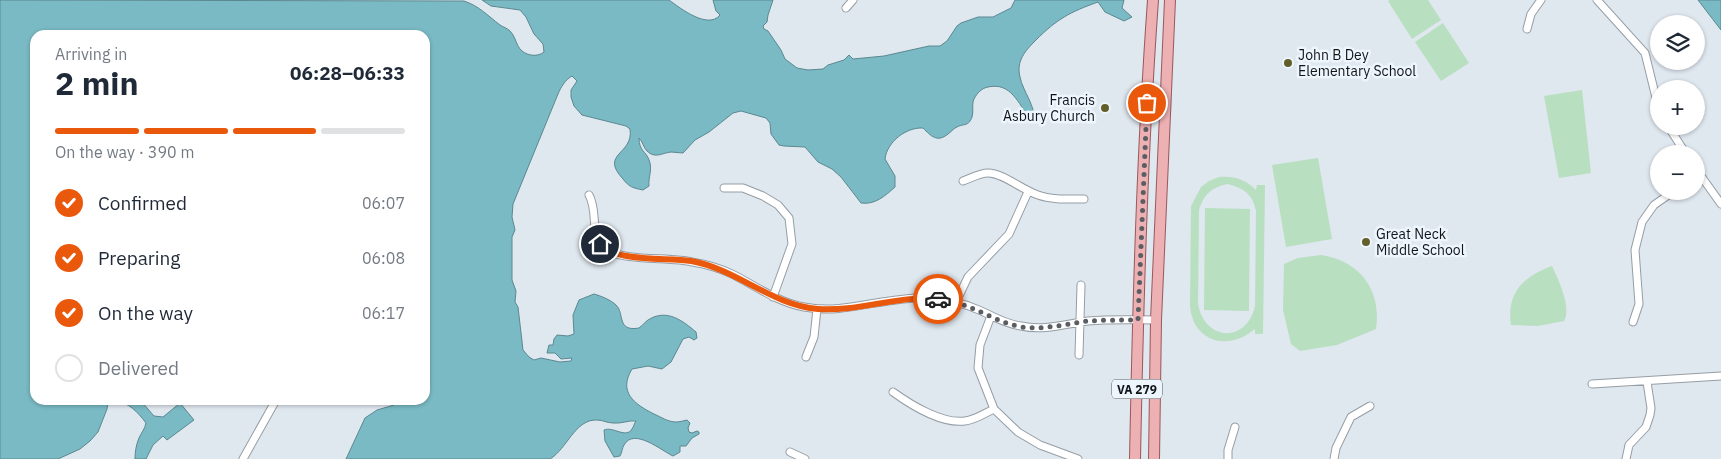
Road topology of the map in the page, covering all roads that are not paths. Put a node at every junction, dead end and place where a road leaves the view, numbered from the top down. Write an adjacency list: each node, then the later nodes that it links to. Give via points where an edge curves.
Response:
1 (853, 0): 6 (street)
2 (1153, 0): 22 (main road, VA 279)
3 (1170, 0): 23 (main road, VA 279)
4 (1541, 0): 7 (street, via 1531,14)
5 (1597, 0): 8 (street, via 1645,53)
6 (846, 8)
7 (1527, 29)
8 (1652, 80)
9 (963, 181): 12 (street, via 982,174 994,174)
10 (1705, 183): 16 (street)
11 (724, 188): 18 (street, via 743,188 763,196 778,205 789,218 792,244)
12 (1028, 192): 14 (street, via 1052,198); 19 (street, via 1009,234 968,277)
13 (588, 195): 18 (street, via 594,209 597,238 608,251 708,265)
14 (1084, 199)
15 (1661, 200): 25 (street, via 1642,222 1635,250 1639,304)
16 (1721, 204)
17 (1081, 285): 24 (street)
18 (773, 297): 20 (street)
19 (956, 302): 20 (street, via 915,298 854,308); 21 (street)
20 (818, 309): 27 (street, via 814,337)
21 (990, 316): 24 (street, via 1012,325 1034,328); 34 (street, via 980,345 978,368)
22 (1138, 320): 23 (street); 24 (street); 40 (main road, VA 279)
23 (1156, 320): 41 (main road, VA 279)
24 (1080, 322): 26 (street)
25 (1633, 322)
26 (1079, 355)
27 (806, 357)
28 (1721, 376): 29 (street)
29 (1647, 382): 30 (street); 44 (street, via 1650,415 1646,427 1629,445)
30 (1592, 384)
31 (893, 392): 34 (street, via 913,406 949,420 966,421)
32 (273, 405): 37 (street)
33 (1370, 406): 43 (street, via 1351,417)
34 (994, 409): 39 (street, via 1018,432 1040,445)
35 (1235, 427): 42 (street)
36 (790, 452): 38 (street)
37 (243, 459)
38 (805, 459)
39 (1078, 459)
40 (1135, 459)
41 (1154, 459)
42 (1228, 459)
43 (1334, 459)
44 (1626, 459)

